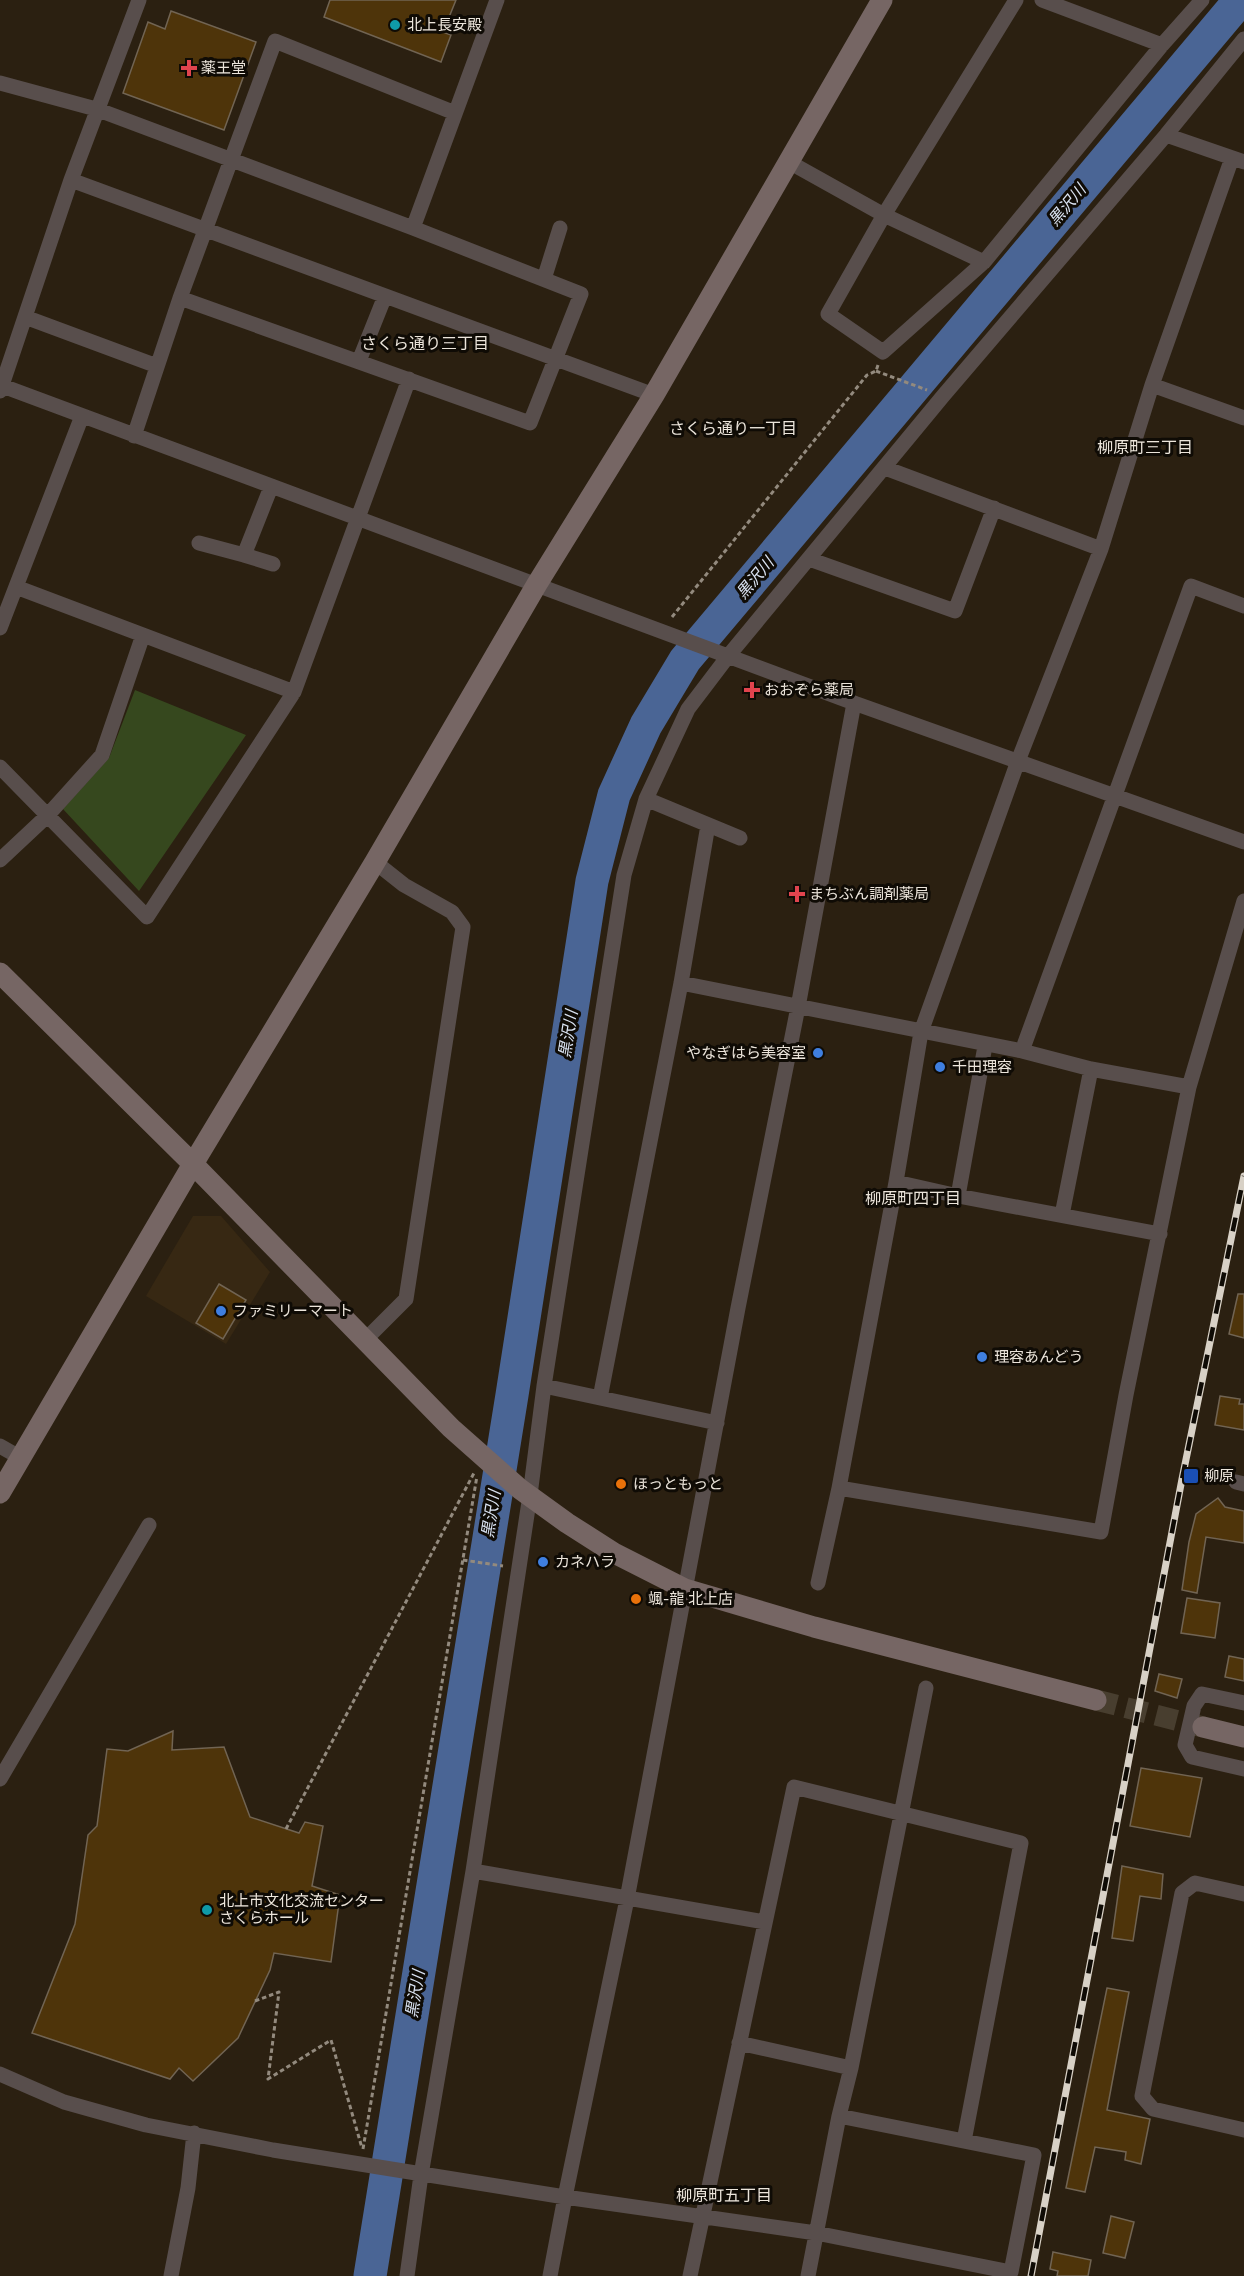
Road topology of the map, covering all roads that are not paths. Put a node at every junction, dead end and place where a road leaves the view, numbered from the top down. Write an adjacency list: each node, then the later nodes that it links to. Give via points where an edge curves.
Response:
1 (139, 0): 10 (street)
2 (498, 0): 11 (street)
3 (882, 0): 15 (street)
4 (1017, 0): 17 (street)
5 (1042, 0): 8 (street)
6 (1202, 0): 8 (street)
7 (1244, 39): 12 (street)
8 (1162, 45): 21 (street)
9 (0, 83): 10 (street)
10 (96, 109): 13 (street); 16 (street)
11 (455, 113): 13 (street, via 275,42); 18 (street)
12 (1166, 135): 14 (street); 36 (street)
13 (231, 160): 18 (street); 20 (street)
14 (1238, 160): 30 (street)
15 (789, 162): 17 (street); 32 (street)
16 (71, 180): 20 (street); 25 (street)
17 (884, 215): 21 (street); 21 (street, via 828,314 883,352)
18 (413, 228): 22 (street)
19 (560, 228): 22 (street)
20 (207, 230): 23 (street); 24 (street)
21 (984, 262)
22 (544, 279): 26 (street, via 581,294)
23 (385, 296): 26 (street); 27 (street)
24 (180, 298): 27 (street); 28 (street)
25 (25, 317): 28 (street); 31 (street)
26 (555, 360): 29 (street, via 530,423); 32 (street)
27 (358, 361): 29 (street)
28 (157, 366): 35 (street)
29 (409, 379): 39 (street)
30 (1152, 385): 34 (street); 41 (street)
31 (1, 387): 33 (street)
32 (654, 395): 45 (street)
33 (82, 416): 35 (street); 46 (street)
34 (1244, 418)
35 (134, 436): 37 (street)
36 (885, 468): 38 (street); 43 (street)
37 (271, 487): 39 (street); 42 (street)
38 (994, 508): 41 (street); 43 (street, via 955,611)
39 (357, 519): 45 (street); 51 (street)
40 (199, 543): 42 (street)
41 (1101, 549): 53 (street)
42 (244, 555): 44 (street)
43 (809, 559): 50 (street)
44 (273, 564)
45 (537, 584): 50 (street); 62 (street)
46 (16, 587): 48 (street); 49 (street)
47 (1244, 606): 55 (street, via 1191,586)
48 (0, 628)
49 (143, 635): 51 (street); 57 (street, via 102,755)
50 (724, 653): 52 (street); 56 (street, via 688,709)
51 (294, 692): 57 (street, via 147,917)
52 (854, 703): 53 (street); 66 (street)
53 (1018, 761): 55 (street); 67 (street)
54 (0, 768): 57 (street)
55 (1116, 795): 60 (street); 69 (street)
56 (646, 798): 58 (street); 78 (street, via 624,875)
57 (47, 816): 61 (street)
58 (708, 825): 59 (street); 65 (street)
59 (740, 838)
60 (1244, 842)
61 (0, 860)
62 (375, 862): 72 (street); 77 (street, via 404,885 452,912 463,927 406,1299)
63 (1244, 901): 71 (street)
64 (0, 973): 72 (street)
65 (681, 983): 66 (street); 79 (street)
66 (798, 1007): 67 (street); 80 (street)
67 (921, 1032): 68 (street); 73 (street)
68 (985, 1046): 69 (street); 74 (street)
69 (1022, 1051): 70 (street)
70 (1090, 1069): 71 (street); 75 (street)
71 (1189, 1087): 76 (street)
72 (193, 1164): 77 (street); 82 (street)
73 (896, 1182): 74 (street); 83 (street)
74 (958, 1196): 75 (street)
75 (1062, 1215): 76 (street)
76 (1160, 1234): 83 (street, via 1101,1532)
77 (366, 1339): 84 (street, via 480,1459)
78 (544, 1386): 79 (street); 84 (street)
79 (600, 1398): 80 (street)
80 (717, 1423): 88 (street)
81 (0, 1446): 82 (street)
82 (21, 1458): 85 (street)
83 (838, 1488): 87 (street)
84 (525, 1492): 88 (street, via 614,1553); 97 (street, via 518,1569)
85 (0, 1493)
86 (149, 1525): 95 (street)
87 (818, 1583)
88 (685, 1589): 90 (street, via 814,1627); 99 (street)
89 (926, 1688): 96 (street)
90 (1096, 1700)
91 (1244, 1703): 94 (street, via 1202,1694 1194,1706 1185,1744 1192,1757)
92 (1203, 1727): 93 (street)
93 (1244, 1737)
94 (1244, 1769)
95 (0, 1779)
96 (901, 1814): 100 (street, via 794,1787); 102 (street); 107 (street, via 1021,1844)
97 (473, 1871): 99 (street); 108 (street)
98 (1244, 1894): 105 (street, via 1194,1883 1182,1893 1142,2096 1153,2109)
99 (627, 1899): 100 (street); 109 (street)
100 (765, 1922): 101 (street)
101 (739, 2043): 102 (street); 110 (street)
102 (851, 2068): 104 (street)
103 (0, 2074): 106 (street, via 64,2102 146,2125)
104 (839, 2116): 107 (street); 111 (street)
105 (1244, 2130)
106 (194, 2133): 108 (street, via 273,2151 363,2159); 112 (street)
107 (964, 2141): 111 (street, via 1034,2155 1011,2272)
108 (417, 2174): 109 (street); 113 (street)
109 (565, 2197): 110 (street); 114 (street)
110 (701, 2217): 111 (street); 115 (street)
111 (816, 2233): 116 (street)
112 (171, 2276)
113 (407, 2276)
114 (550, 2276)
115 (690, 2276)
116 (808, 2276)

